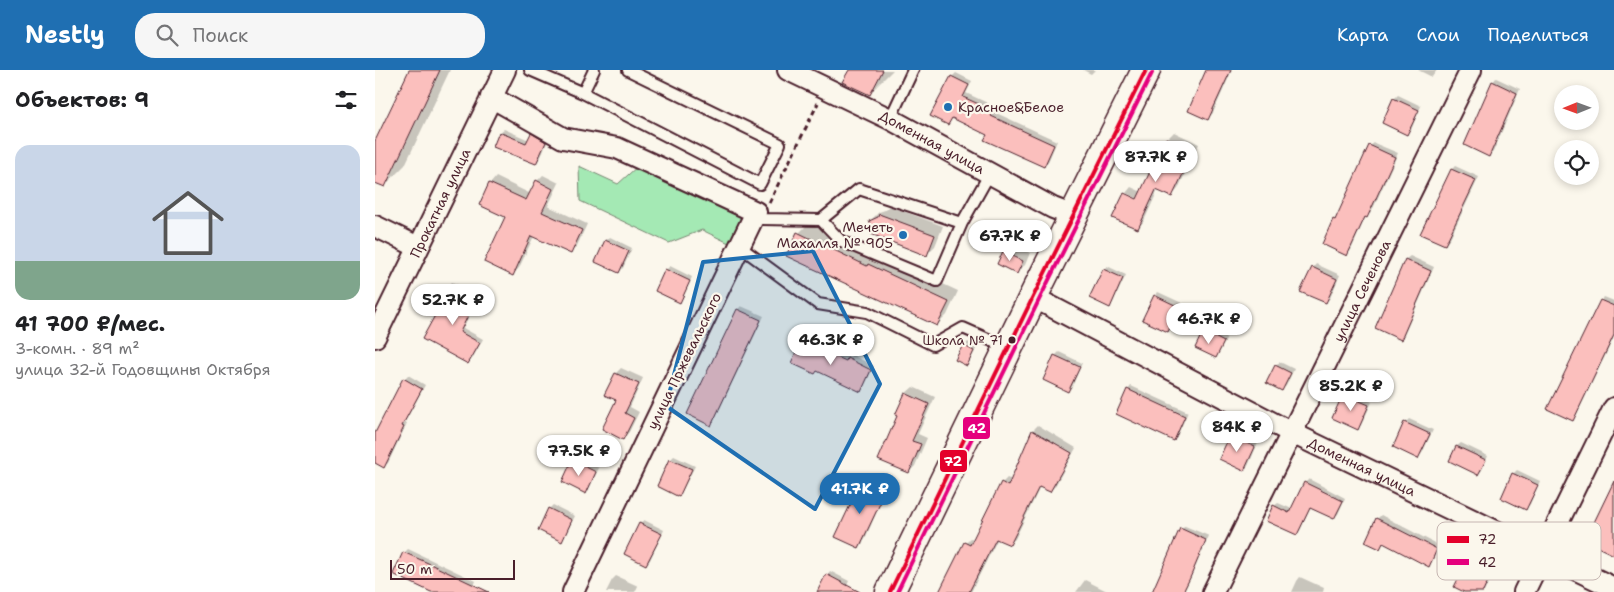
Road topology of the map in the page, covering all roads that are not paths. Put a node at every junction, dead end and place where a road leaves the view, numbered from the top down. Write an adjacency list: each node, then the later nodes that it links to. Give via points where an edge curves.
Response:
1 (505, 70): 11 (street, Прокатная улица)
2 (530, 70): 10 (lane)
3 (594, 70): 10 (lane)
4 (628, 70): 10 (lane, via 780,144 759,184)
5 (788, 70): 9 (street, Доменная улица)
6 (913, 70): 12 (lane)
7 (1146, 70): 15 (main road)
8 (1471, 70): 25 (street, улица Сеченова)
9 (826, 81): 12 (street, Доменная улица)
10 (583, 93)
11 (491, 96): 14 (street, via 563,138 617,148); 20 (street, Прокатная улица)
12 (890, 119): 13 (street, Доменная улица)
13 (989, 173): 15 (street, Доменная улица); 17 (lane)
14 (758, 216): 16 (lane); 19 (street, улица Пржевальского)
15 (1074, 216): 21 (main road)
16 (821, 220): 17 (lane, via 859,189); 17 (lane, via 841,241 937,281)
17 (962, 223)
18 (375, 226): 20 (street)
19 (739, 246): 23 (lane, via 817,304 867,312 933,345 963,328); 31 (street, улица Пржевальского)
20 (418, 247): 22 (street, Прокатная улица)
21 (1033, 297): 23 (main road); 25 (street, Доменная улица)
22 (375, 337)
23 (1008, 348): 32 (main road)
24 (1614, 408): 27 (street)
25 (1291, 433): 26 (street, Доменная улица); 33 (street, улица Сеченова)
26 (1477, 522)
27 (1557, 522)
28 (1530, 580): 34 (street)
29 (1598, 580): 30 (street, Доменная улица)
30 (1614, 588)
31 (573, 592)
32 (890, 592)
33 (1213, 592)
34 (1524, 592)

